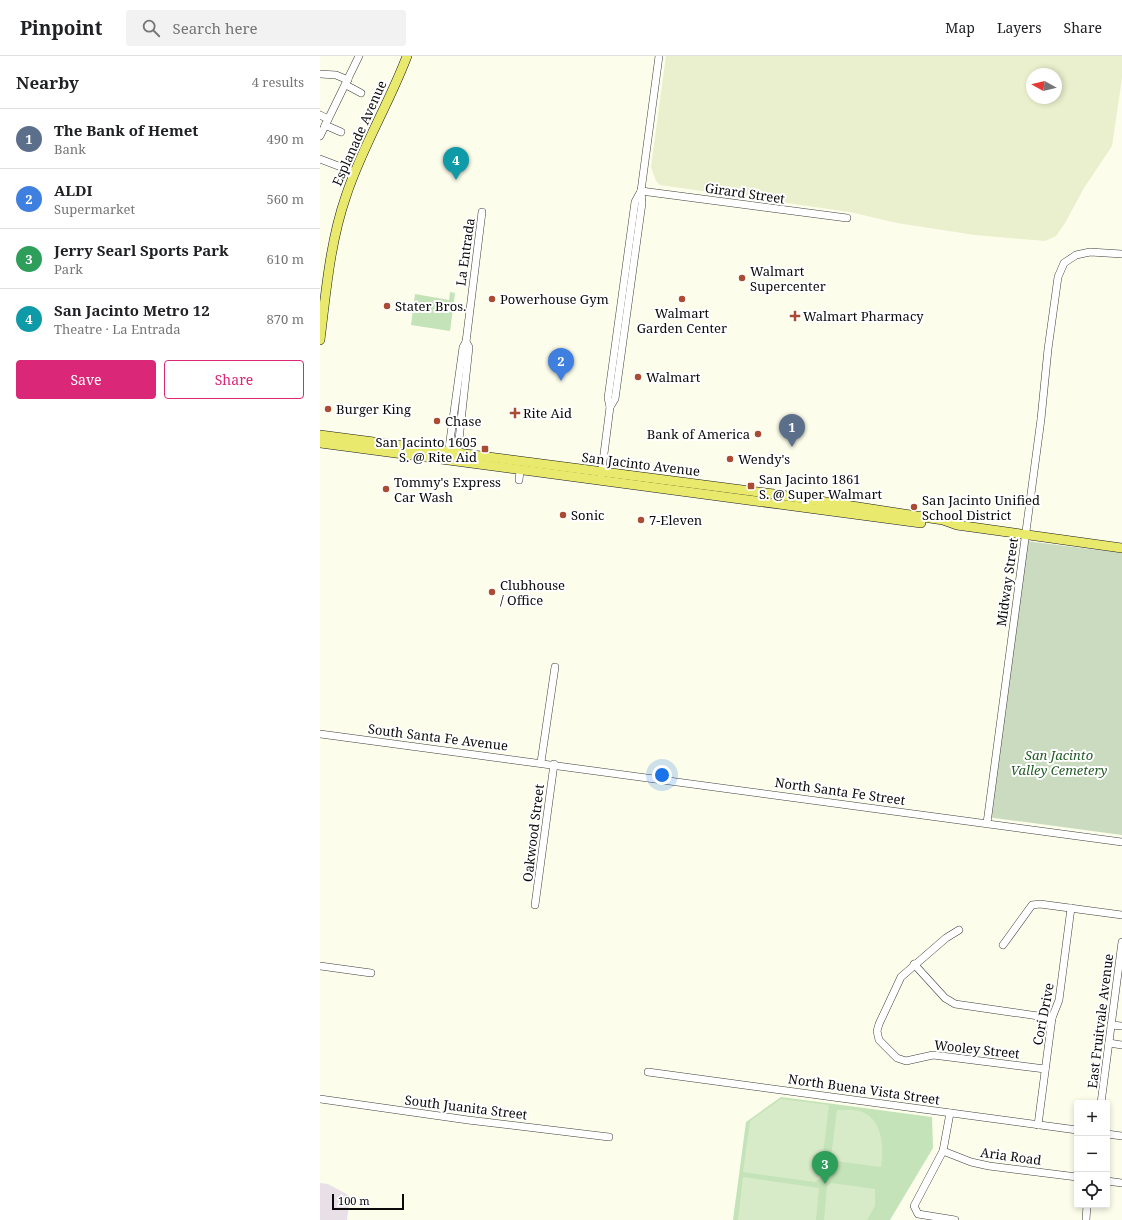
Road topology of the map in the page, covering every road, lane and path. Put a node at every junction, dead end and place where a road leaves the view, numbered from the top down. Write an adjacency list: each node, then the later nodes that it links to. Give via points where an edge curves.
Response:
1 (359, 56): 5 (street)
2 (407, 56): 12 (main road, Esplanade Avenue)
3 (659, 56): 13 (street)
4 (320, 74): 5 (street, via 336,75)
5 (347, 82): 6 (street); 8 (street)
6 (361, 93)
7 (320, 115): 8 (street)
8 (327, 122): 9 (street); 10 (street)
9 (341, 132)
10 (320, 136)
11 (320, 159): 12 (street)
12 (354, 172): 17 (main road, Esplanade Avenue, via 337,228)
13 (641, 191): 15 (street, Girard Street); 21 (street, via 642,202 615,399 610,407)
14 (482, 212): 20 (street, La Entrada, via 466,342 469,347)
15 (847, 218)
16 (1122, 254): 25 (street, Midway Street, via 1076,254 1064,263 1058,277)
17 (320, 340)
18 (320, 435): 20 (main road, San Jacinto Avenue)
19 (320, 443): 20 (main road, San Jacinto Avenue)
20 (452, 457): 21 (main road, San Jacinto Avenue); 21 (main road, San Jacinto Avenue, via 520,476)
21 (601, 476): 22 (main road, San Jacinto Avenue); 23 (main road, San Jacinto Avenue)
22 (715, 486): 23 (main road, via 710,491 677,487); 24 (main road, San Jacinto Avenue, via 943,520)
23 (670, 490): 24 (main road, San Jacinto Avenue, via 942,526)
24 (957, 525): 25 (main road, San Jacinto Avenue)
25 (1025, 534): 26 (main road, San Jacinto Avenue); 31 (street, Midway Street)
26 (1122, 548)
27 (555, 667): 29 (street)
28 (320, 734): 29 (street, South Santa Fe Avenue)
29 (541, 762): 30 (street, South Santa Fe Avenue)
30 (554, 764): 31 (street, North Santa Fe Street); 33 (street, Oakwood Street)
31 (987, 823): 32 (street, North Santa Fe Street)
32 (1122, 842)
33 (535, 905)
34 (1071, 908): 35 (street); 38 (street, via 1032,905); 42 (street, Cori Drive, via 1059,1000)
35 (1122, 915)
36 (959, 930): 39 (street)
37 (1122, 942): 43 (street, East Fruitvale Avenue)
38 (1003, 945)
39 (914, 964): 42 (street, via 945,998 955,1004); 47 (street, Wooley Street, via 901,976 877,1031 879,1040 897,1058 906,1061 933,1055)
40 (320, 966): 41 (street)
41 (371, 973)
42 (1052, 1018): 47 (street, Cori Drive)
43 (1111, 1025): 44 (street); 45 (street, East Fruitvale Avenue)
44 (1122, 1026)
45 (1109, 1043): 46 (street); 50 (street, East Fruitvale Avenue)
46 (1122, 1045)
47 (1045, 1069): 52 (street, Cori Drive)
48 (648, 1072): 51 (street, North Buena Vista Street)
49 (320, 1099): 56 (street, South Juanita Street)
50 (1101, 1100)
51 (950, 1113): 52 (street, North Buena Vista Street); 57 (street)
52 (1038, 1125): 53 (street, North Buena Vista Street)
53 (1074, 1130)
54 (1110, 1134): 55 (street)
55 (1122, 1136)
56 (609, 1137)
57 (943, 1151): 58 (street, Aria Road, via 989,1166); 62 (street, via 914,1206 918,1214)
58 (1074, 1177)
59 (1110, 1181): 60 (street)
60 (1122, 1183)
61 (1088, 1208): 63 (street)
62 (955, 1220)
63 (1086, 1220)

